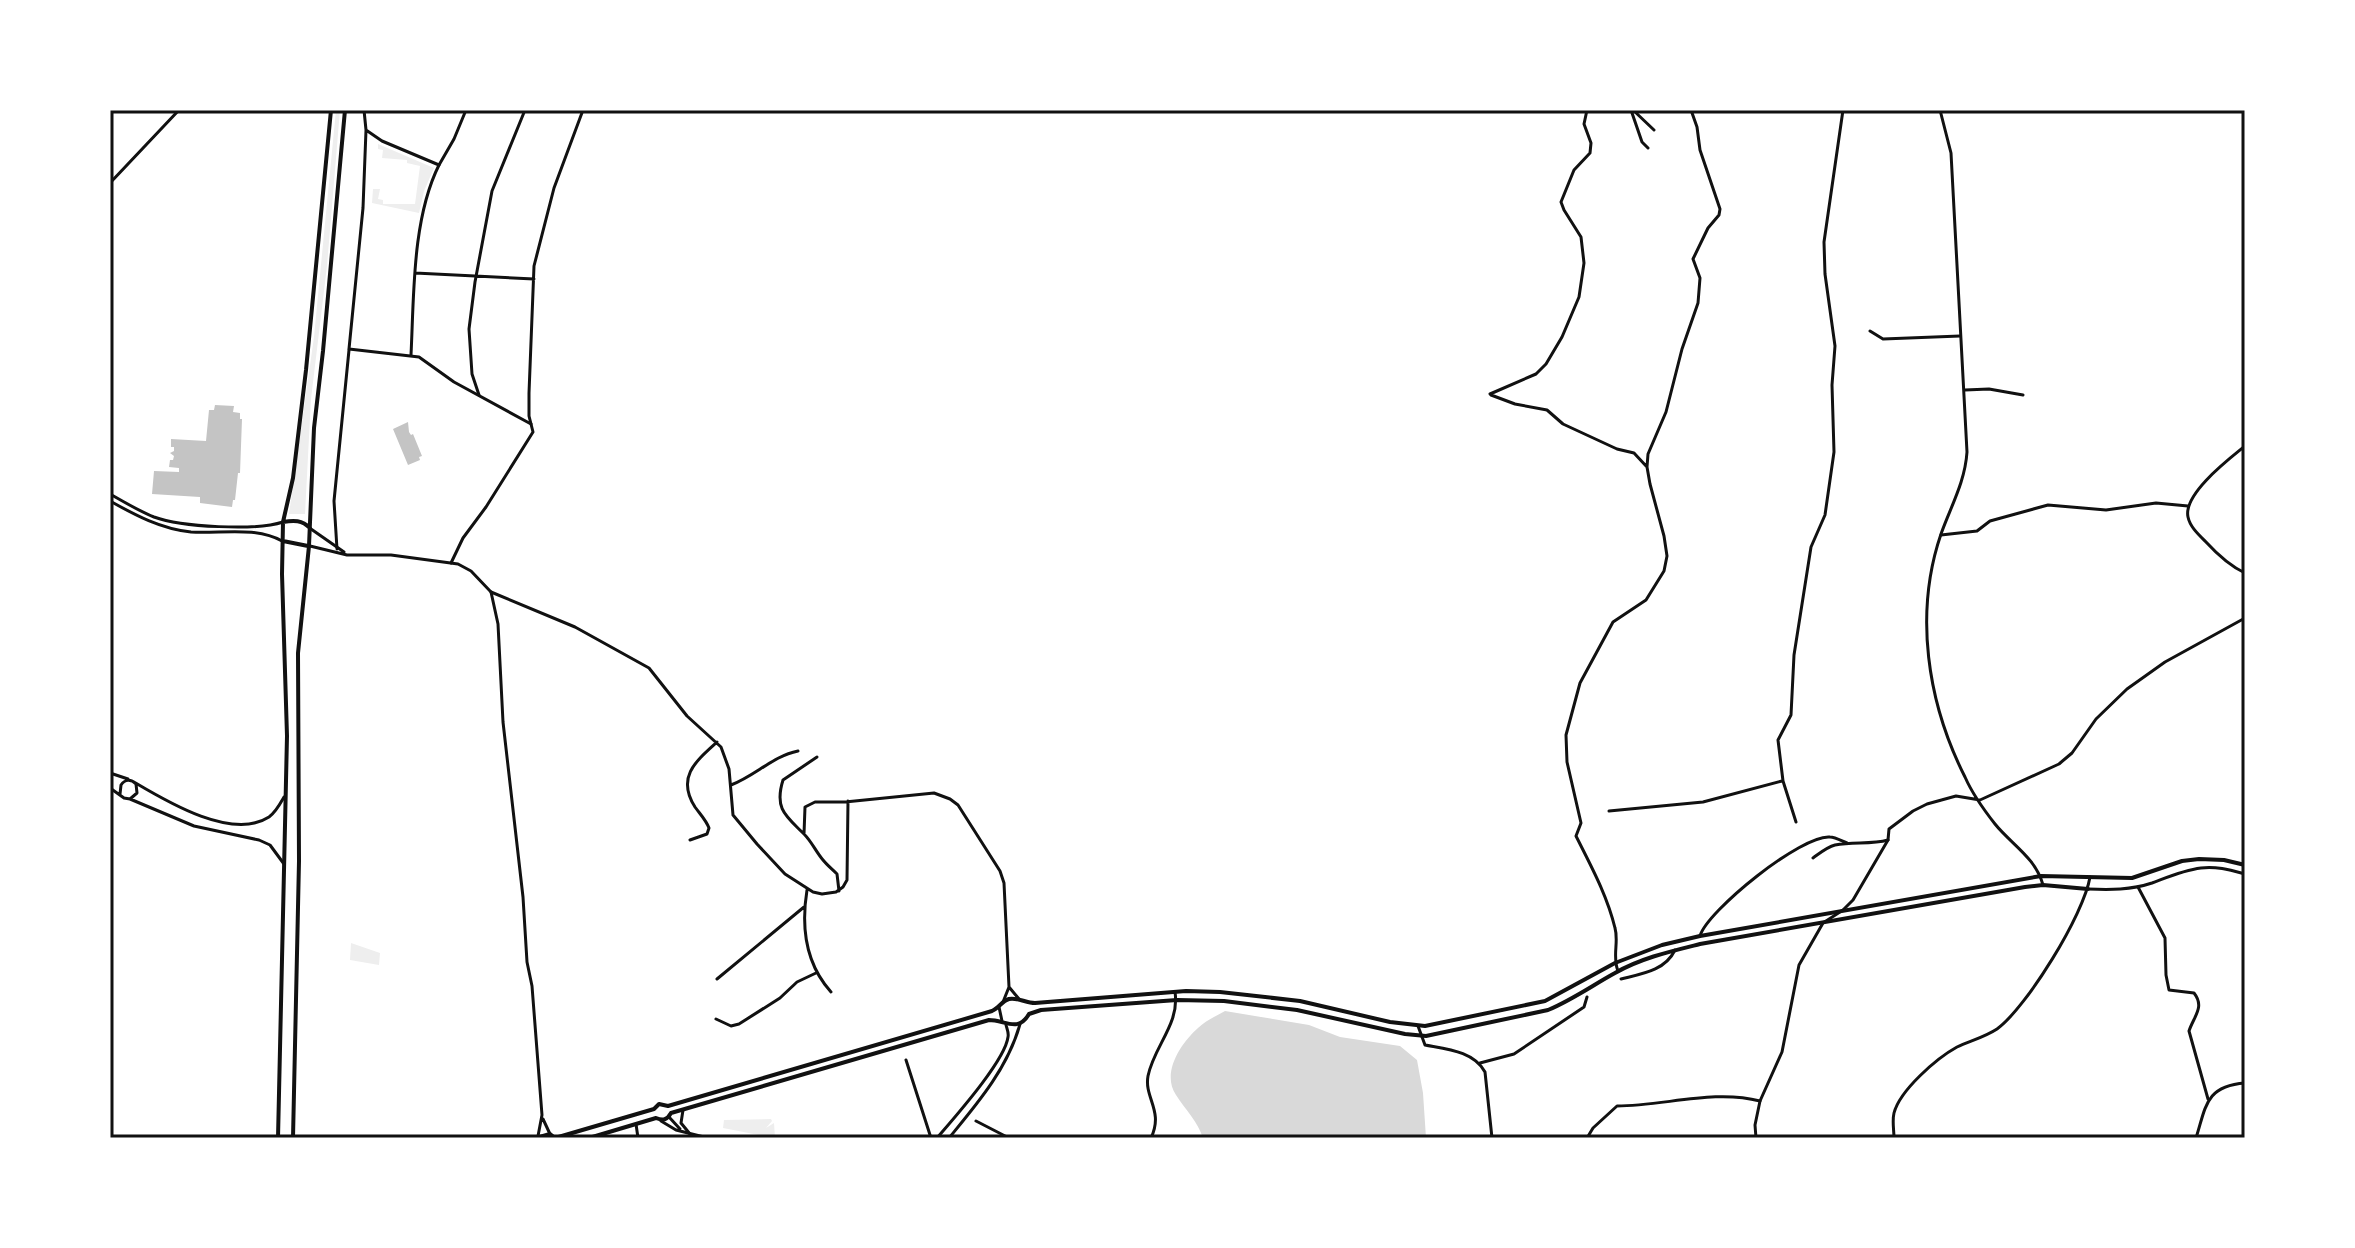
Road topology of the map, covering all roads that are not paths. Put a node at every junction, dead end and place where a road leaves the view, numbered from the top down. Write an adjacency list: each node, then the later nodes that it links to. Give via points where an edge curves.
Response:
1 (179, 110): 17 (street)
2 (331, 110): 34 (main road, via 306,370)
3 (345, 110): 35 (main road, via 314,428)
4 (364, 110): 13 (street)
5 (466, 110): 16 (street)
6 (525, 110): 19 (street, via 492,191)
7 (583, 110): 20 (street, via 552,195)
8 (1587, 110): 30 (street, via 1590,153 1574,170 1561,202 1581,237 1579,297 1546,364 1536,374 1490,394 1547,410 1563,424 1634,453)
9 (1632, 110): 14 (street); 15 (street)
10 (1691, 110): 30 (street, via 1720,209 1693,259 1700,292)
11 (1843, 110): 51 (street, via 1824,256 1835,346 1834,452 1825,515 1811,547 1794,655 1791,715 1778,740)
12 (1940, 110): 22 (street, via 1951,153)
13 (366, 130): 16 (street); 23 (street)
14 (1654, 130)
15 (1648, 148)
16 (439, 165): 18 (street, via 424,201)
17 (110, 183)
18 (415, 273): 19 (street); 24 (street)
19 (478, 276): 20 (street); 26 (street, via 469,329)
20 (534, 279): 28 (street)
21 (1870, 331): 22 (street, via 1883,339)
22 (1960, 336): 25 (street)
23 (349, 349): 24 (street); 39 (street, via 334,501)
24 (411, 355): 26 (street)
25 (1965, 390): 27 (street); 36 (street, via 1966,466)
26 (479, 395): 28 (street)
27 (2023, 395)
28 (531, 424): 42 (street, via 531,435)
29 (2245, 446): 33 (street, via 2207,479)
30 (1647, 467): 81 (street, via 1664,536 1664,571 1646,600 1613,622 1580,683 1566,735 1581,823 1576,836 1603,889 1617,932)
31 (110, 494): 34 (street, via 156,518 188,524)
32 (110, 501): 37 (street, via 155,525 188,532 267,534)
33 (2188, 506): 36 (street, via 2156,503 2106,510 2048,505 1990,521 1977,531); 43 (street, via 2193,528)
34 (283, 522): 35 (main road, via 302,522); 37 (main road)
35 (310, 528): 38 (main road); 39 (street)
36 (1941, 535): 57 (street, via 1929,585 1928,657 1942,719 1965,778)
37 (283, 541): 38 (main road); 55 (main road)
38 (309, 546): 40 (street); 119 (main road, via 298,653)
39 (337, 547): 40 (street); 41 (street)
40 (337, 553): 41 (street)
41 (347, 555): 42 (street)
42 (451, 563): 44 (street, via 471,571)
43 (2245, 573)
44 (491, 592): 46 (street, via 575,627 649,668 687,716); 109 (street)
45 (2245, 618): 57 (street, via 2139,680 2096,719 2059,764)
46 (717, 742): 52 (street); 62 (street, via 689,774 690,796 709,828 707,834)
47 (798, 751): 52 (street)
48 (817, 757): 61 (street, via 781,786 781,808)
49 (110, 773): 50 (street)
50 (133, 781): 54 (street, via 125,781); 55 (street, via 176,806 240,824 272,815); 56 (street, via 138,790)
51 (1783, 781): 59 (street, via 1703,802); 60 (street)
52 (731, 785): 74 (street, via 737,822)
53 (110, 788): 54 (street)
54 (120, 794): 56 (street)
55 (286, 794): 66 (main road)
56 (130, 799): 66 (street, via 194,826 259,840 270,845)
57 (1980, 800): 63 (street, via 1956,796 1927,804 1889,829); 69 (street)
58 (848, 801): 61 (street, via 805,807); 75 (street, via 849,874); 86 (street, via 934,793 958,805 1004,883)
59 (1609, 811)
60 (1796, 822)
61 (804, 834): 75 (street, via 837,874)
62 (690, 840)
63 (1888, 840): 64 (street); 77 (street)
64 (1847, 843): 65 (street); 79 (street, via 1830,836 1783,856 1729,901)
65 (1813, 858)
66 (284, 864): 118 (main road)
67 (2245, 865): 70 (main road, via 2190,859 2132,878)
68 (2245, 874): 72 (street, via 2203,868)
69 (2041, 876): 70 (main road); 71 (street); 77 (main road)
70 (2090, 877): 73 (street)
71 (2043, 885): 73 (main road); 78 (main road)
72 (2138, 887): 73 (street); 104 (street, via 2165,938 2169,990 2194,993 2199,999 2189,1031)
73 (2088, 889): 132 (street, via 2043,973 2012,1016 1935,1061 1901,1099 1893,1115)
74 (807, 890): 75 (street); 76 (street)
75 (839, 891)
76 (804, 907): 83 (street, via 804,932); 84 (street)
77 (1843, 910): 78 (street); 79 (main road)
78 (1823, 923): 80 (main road); 105 (street, via 1799,965 1782,1052)
79 (1700, 936): 81 (main road)
80 (1675, 950): 82 (main road); 85 (street, via 1666,963)
81 (1615, 963): 82 (street); 99 (main road, via 1545,1001)
82 (1618, 971): 100 (main road, via 1548,1010)
83 (816, 973): 87 (street); 96 (street, via 739,1024)
84 (717, 979)
85 (1621, 979)
86 (1009, 987): 90 (street); 92 (street)
87 (831, 992)
88 (1175, 992): 91 (street); 93 (main road); 99 (main road, via 1289,999)
89 (1587, 997): 102 (street, via 1584,1007 1514,1054)
90 (1020, 999): 92 (main road); 93 (main road)
91 (1177, 1000): 95 (main road); 100 (main road, via 1261,1004); 128 (street, via 1147,1078 1157,1119)
92 (1003, 1002): 94 (main road)
93 (1026, 1003): 95 (street)
94 (999, 1007): 97 (street); 106 (main road)
95 (1029, 1014): 98 (main road)
96 (716, 1019)
97 (1004, 1023): 98 (main road); 108 (main road, via 989,1020); 125 (street, via 1008,1039 1003,1051)
98 (1020, 1024): 126 (street, via 995,1079)
99 (1418, 1026): 100 (street)
100 (1421, 1035): 102 (street, via 1425,1045 1458,1051)
101 (906, 1060): 124 (street)
102 (1480, 1063): 129 (street)
103 (2245, 1083): 104 (street, via 2230,1085)
104 (2208, 1099): 133 (street)
105 (1760, 1101): 130 (street, via 1692,1098 1617,1106); 131 (street)
106 (668, 1106): 107 (main road); 110 (street)
107 (654, 1109): 111 (street); 120 (main road)
108 (683, 1110): 110 (main road); 116 (street, via 681,1123)
109 (542, 1115): 115 (street); 117 (street)
110 (670, 1115): 111 (main road); 114 (street)
111 (658, 1120): 113 (main road); 114 (street)
112 (976, 1121): 127 (street)
113 (636, 1124): 121 (main road); 122 (street)
114 (683, 1132): 116 (street)
115 (550, 1134): 117 (main road); 120 (main road)
116 (690, 1134): 123 (street)
117 (537, 1137)
118 (278, 1138)
119 (293, 1138)
120 (555, 1138)
121 (589, 1138)
122 (638, 1138)
123 (708, 1138)
124 (931, 1138)
125 (937, 1138)
126 (949, 1138)
127 (1009, 1138)
128 (1151, 1138)
129 (1492, 1138)
130 (1587, 1138)
131 (1756, 1138)
132 (1894, 1138)
133 (2196, 1138)

